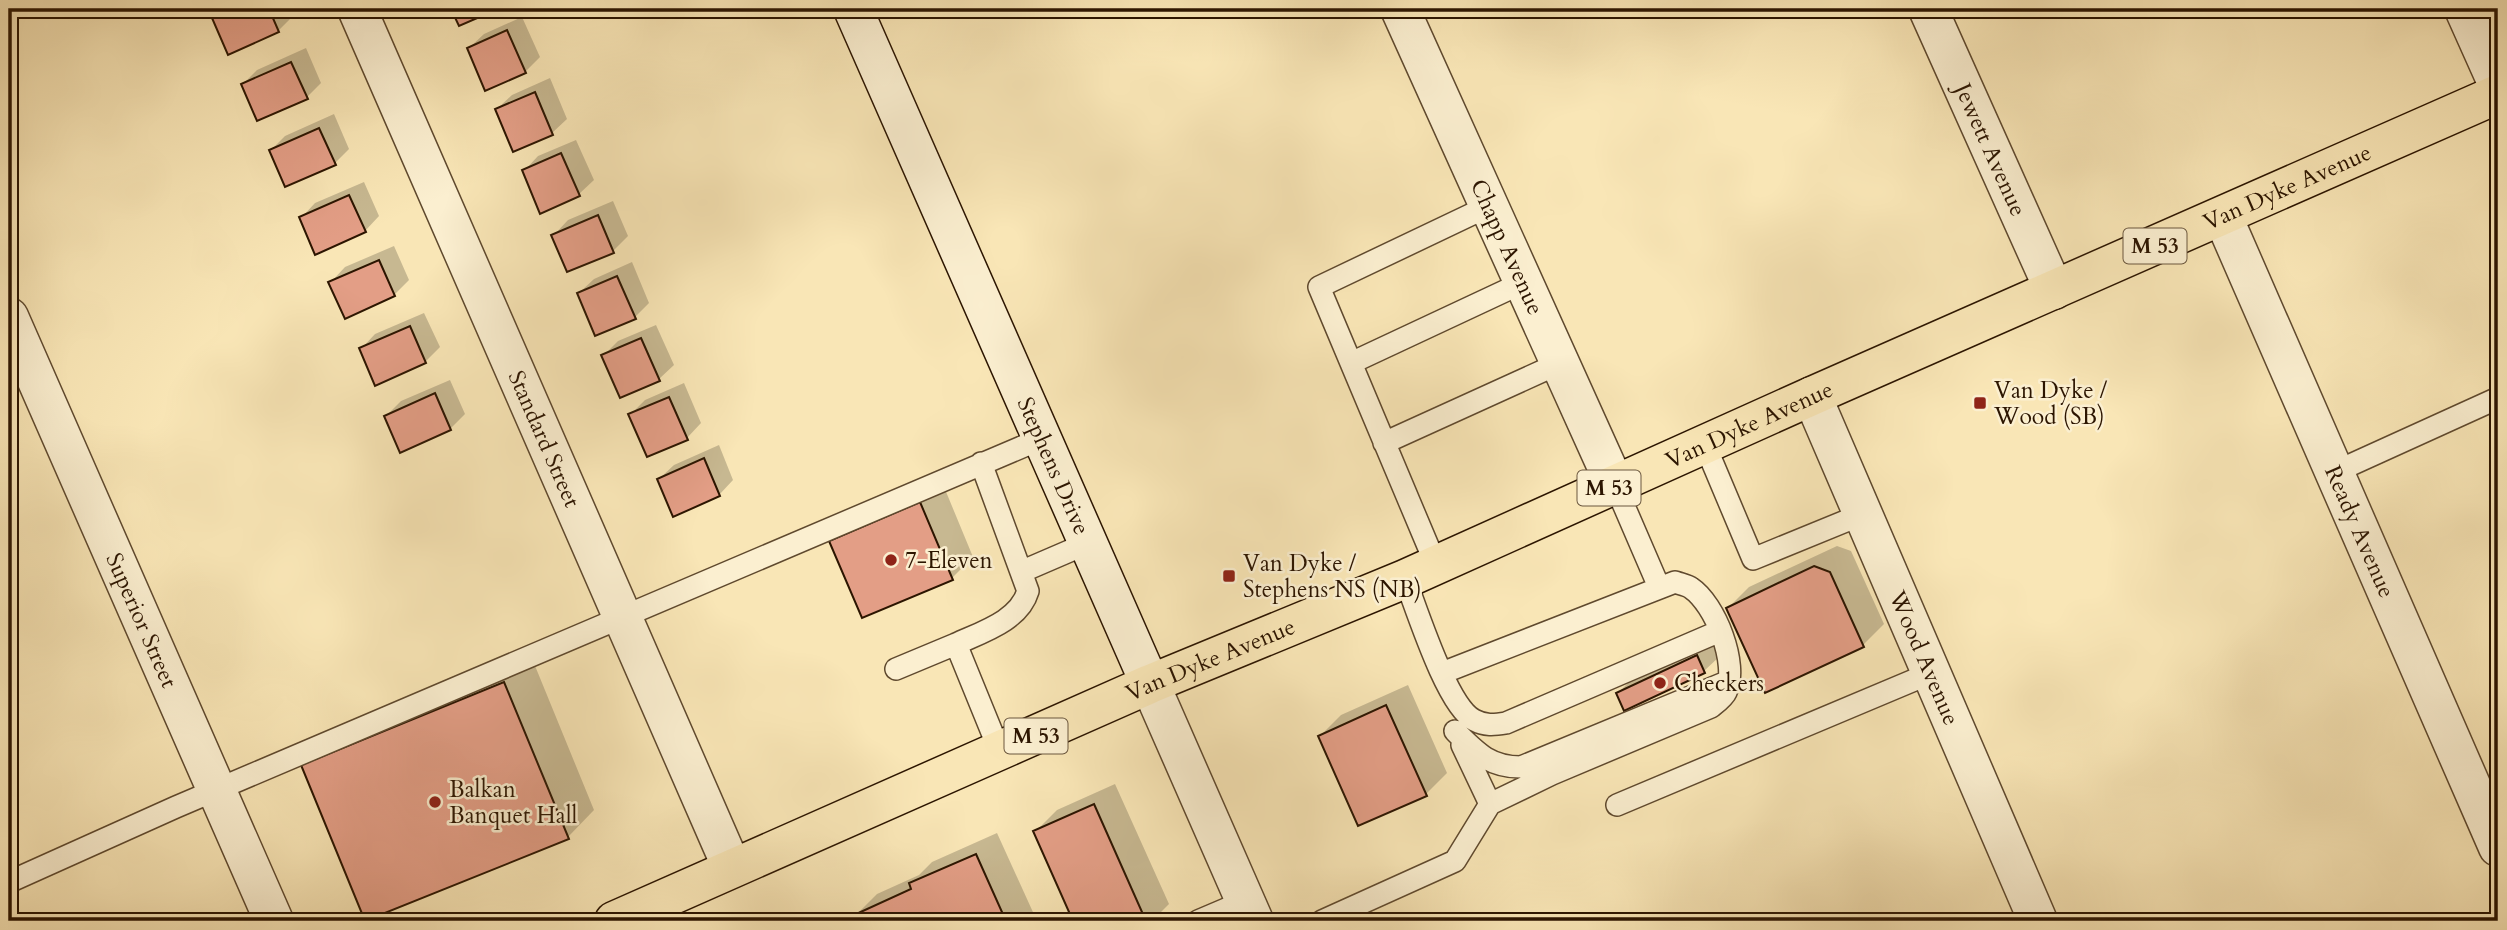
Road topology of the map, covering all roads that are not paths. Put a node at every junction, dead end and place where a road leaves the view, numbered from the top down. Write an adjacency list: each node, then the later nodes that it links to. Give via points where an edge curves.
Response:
1 (357, 9): 28 (street, Standard Street)
2 (853, 9): 17 (street, Stephens Drive)
3 (1400, 9): 8 (street, Chapp Avenue)
4 (1928, 9): 11 (street, Jewett Avenue)
5 (2464, 9): 6 (street)
6 (2498, 85)
7 (2498, 94): 9 (main road, Van Dyke Avenue / M 53)
8 (1489, 206): 10 (street, Chapp Avenue); 13 (lane, via 1319,287)
9 (2223, 217): 11 (main road, Van Dyke Avenue / M 53); 21 (street, Ready Avenue)
10 (1524, 282): 13 (lane); 14 (street, Chapp Avenue)
11 (2054, 290): 15 (main road, Van Dyke Avenue / M 53)
12 (9, 317): 38 (street, Superior Street)
13 (1351, 363): 18 (lane)
14 (1560, 363): 18 (lane); 22 (street, Chapp Avenue)
15 (1812, 396): 19 (main road, Van Dyke Avenue / M 53); 23 (street, Wood Avenue)
16 (2498, 398): 21 (lane)
17 (1043, 438): 20 (lane); 24 (street, Stephens Drive)
18 (1384, 443): 26 (lane)
19 (1705, 445): 22 (main road, Van Dyke Avenue / M 53); 23 (lane, via 1753,559)
20 (981, 463): 25 (lane); 28 (lane)
21 (2335, 472): 41 (street, Ready Avenue)
22 (1615, 485): 26 (main road, Van Dyke Avenue / M 53); 27 (lane)
23 (1863, 514): 32 (street, Wood Avenue)
24 (1088, 543): 25 (lane); 35 (street, Stephens Drive)
25 (1023, 571): 30 (lane, via 1028,591 1018,610)
26 (1420, 572): 33 (lane); 35 (main road, Van Dyke Avenue / M 53)
27 (1659, 587): 29 (lane, via 1675,582 1691,588 1709,607); 33 (lane)
28 (621, 616): 38 (lane); 42 (street, Standard Street)
29 (1720, 631): 33 (lane, via 1506,723 1487,726 1459,706); 34 (lane, via 1728,651)
30 (956, 644): 31 (lane); 37 (lane)
31 (896, 669)
32 (1931, 673): 40 (lane); 49 (street, Wood Avenue)
33 (1442, 674): 36 (lane, via 1446,710)
34 (1729, 681): 36 (lane, via 1521,767 1485,761); 39 (lane, via 1726,693 1712,707)
35 (1150, 684): 37 (main road, Van Dyke Avenue / M 53); 44 (street, Stephens Drive)
36 (1455, 731): 39 (lane)
37 (1000, 752): 42 (main road, Van Dyke Avenue / M 53)
38 (217, 790): 43 (lane); 46 (street, Superior Street)
39 (1490, 804): 48 (lane, via 1455,861)
40 (1617, 805)
41 (2498, 847)
42 (732, 868): 45 (main road, Van Dyke Avenue / M 53)
43 (9, 882)
44 (1250, 911): 47 (lane)
45 (633, 917)
46 (274, 921)
47 (1198, 921)
48 (1322, 921)
49 (2038, 921)

